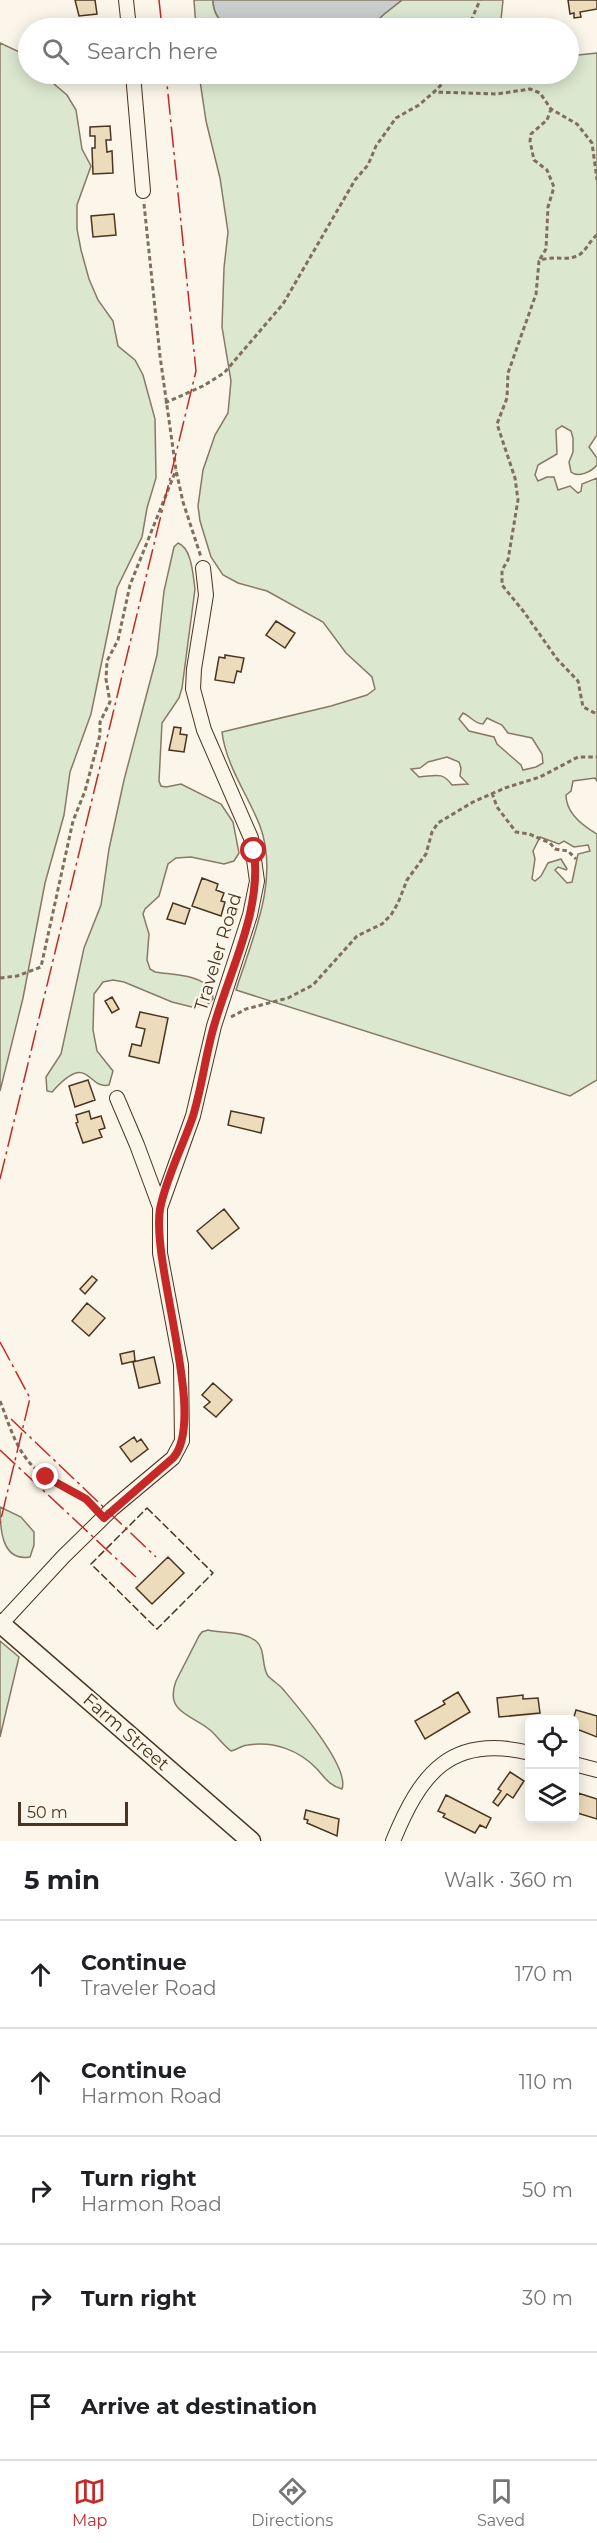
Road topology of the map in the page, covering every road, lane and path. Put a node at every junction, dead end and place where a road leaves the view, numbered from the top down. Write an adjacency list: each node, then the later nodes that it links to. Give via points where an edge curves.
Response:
1 (126, 0): 3 (street)
2 (480, 0): 4 (path)
3 (128, 18)
4 (472, 18)
5 (134, 84): 10 (street)
6 (442, 84): 7 (path)
7 (434, 92): 8 (path, via 497,94 531,89 540,93); 13 (path, via 396,118 380,138 368,165 355,180 286,299 225,373)
8 (551, 109): 9 (path, via 577,124 592,143); 12 (path, via 547,120 531,134 530,141 534,160 547,170 554,187 548,207 546,249)
9 (597, 180)
10 (142, 191): 13 (path)
11 (597, 235): 12 (path, via 579,255)
12 (539, 261): 16 (path, via 536,294 508,373 507,398 497,418 518,500 508,560 500,579 505,591 578,681 583,707)
13 (165, 403): 14 (path)
14 (176, 470): 15 (path); 20 (path, via 130,585 118,640 107,661 110,702 100,722 85,791 73,821 41,967)
15 (203, 568): 21 (street, Traveler Road, via 205,607 193,689 204,730 245,822 256,874 250,915)
16 (597, 714)
17 (597, 757): 18 (path, via 578,757 540,777)
18 (492, 793): 19 (path, via 497,807 516,832 568,851); 21 (path, via 434,826 426,854 407,880 391,915 357,936 313,985 288,998 246,1009)
19 (576, 859)
20 (0, 978)
21 (214, 1026): 23 (street, Traveler Road, via 193,1116)
22 (117, 1098): 23 (street)
23 (160, 1208): 25 (street, via 160,1253 181,1365 182,1441 173,1458)
24 (0, 1401): 25 (path, via 14,1440 31,1465 86,1499)
25 (104, 1518): 26 (street)
26 (1, 1624): 30 (main road, Farm Street)
27 (525, 1752): 31 (street, via 486,1748 443,1764 422,1783 406,1807)
28 (579, 1765): 29 (street)
29 (597, 1770)
30 (251, 1841)
31 (393, 1841)

